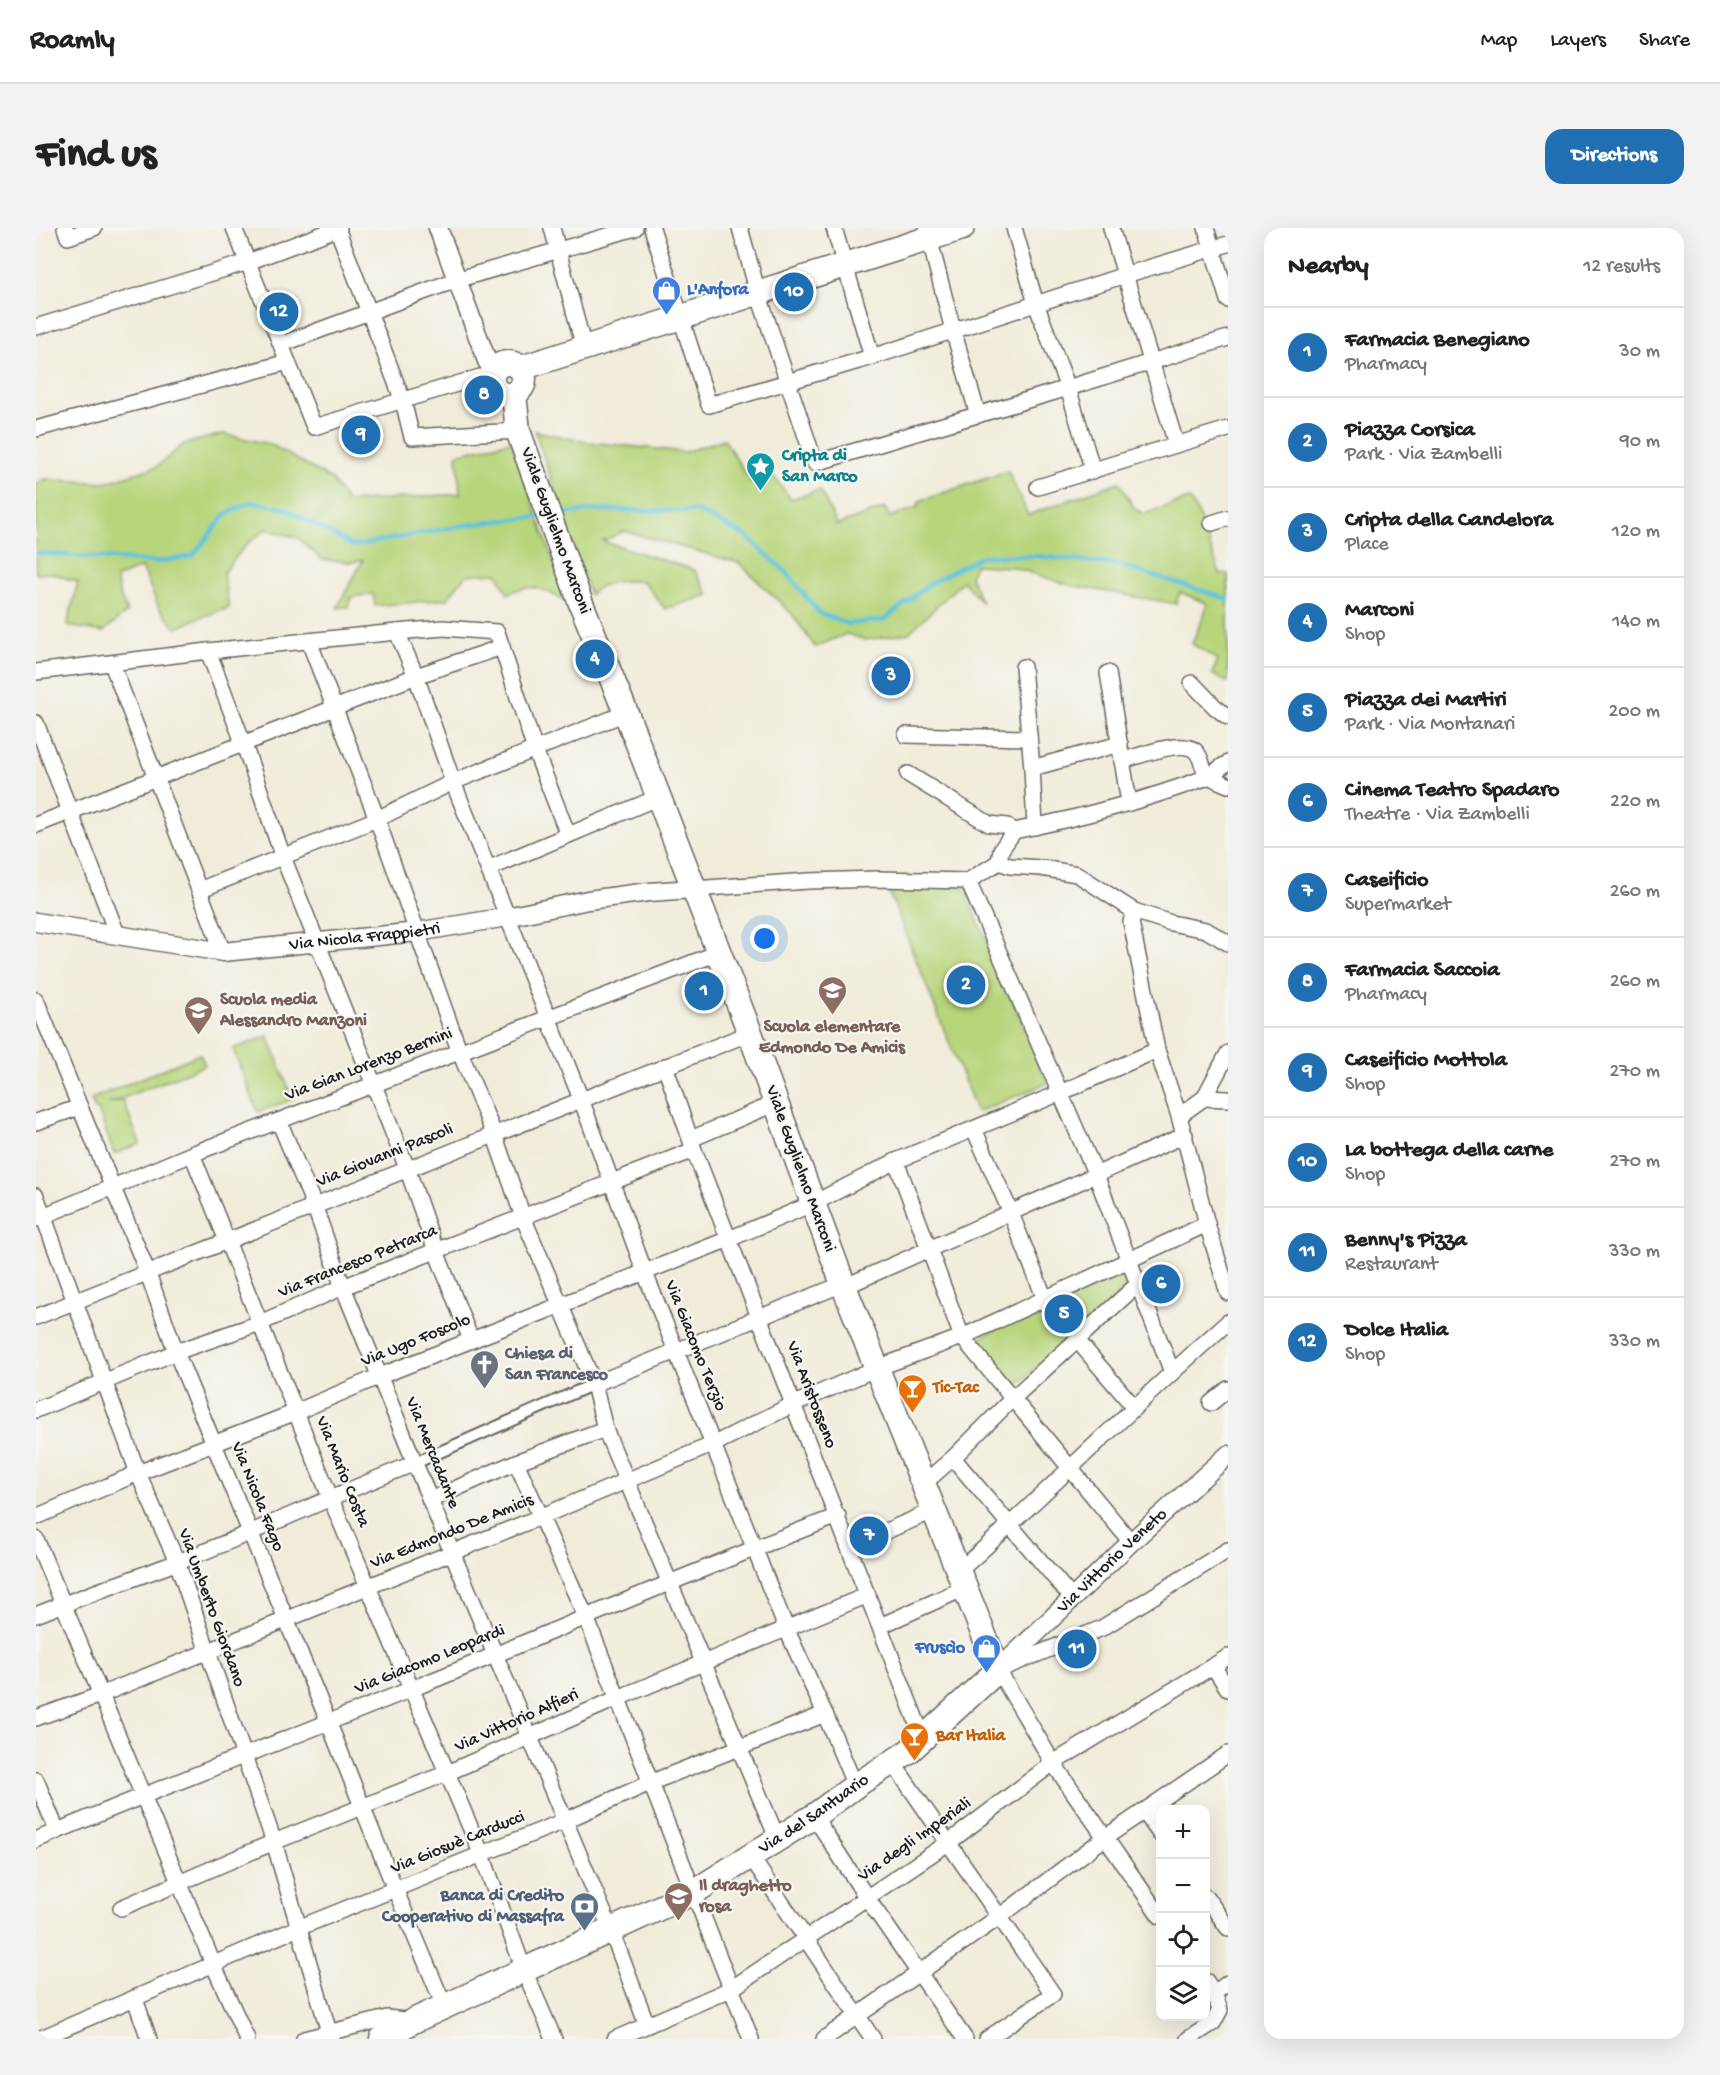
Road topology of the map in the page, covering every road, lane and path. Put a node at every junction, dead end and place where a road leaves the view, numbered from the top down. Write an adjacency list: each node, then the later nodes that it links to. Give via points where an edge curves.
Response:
1 (65, 228): 2 (street, via 68,237)
2 (94, 228)
3 (234, 228): 19 (street)
4 (338, 228): 19 (street); 26 (street)
5 (438, 228): 22 (street)
6 (552, 228): 18 (street)
7 (634, 228): 18 (street)
8 (652, 228): 27 (street)
9 (740, 228): 23 (street)
10 (834, 228): 20 (street)
11 (962, 228): 15 (main road)
12 (1014, 228): 25 (street)
13 (1111, 228): 21 (street)
14 (1206, 228): 17 (street)
15 (928, 233): 20 (main road); 29 (street)
16 (1228, 244): 17 (street)
17 (1212, 249): 21 (street); 24 (street)
18 (559, 250): 22 (street); 32 (street)
19 (248, 262): 28 (street); 31 (street)
20 (845, 265): 23 (main road); 33 (street)
21 (1125, 275): 25 (street); 35 (street)
22 (456, 280): 26 (street); 37 (street)
23 (758, 293): 27 (main road); 38 (street)
24 (1228, 300)
25 (1036, 304): 29 (street); 39 (street)
26 (368, 313): 31 (street); 41 (street)
27 (681, 317): 32 (main road); 38 (street, via 709,405)
28 (36, 327)
29 (953, 330): 33 (street); 42 (street)
30 (1228, 338): 35 (street)
31 (282, 344): 34 (street)
32 (584, 348): 36 (main road)
33 (872, 357): 38 (street)
34 (288, 362): 41 (street, via 314,427); 43 (street)
35 (1151, 362): 39 (street); 46 (street)
36 (520, 368): 37 (main road, via 512,363 502,364); 40 (main road, Viale Guglielmo Marconi, via 524,377 522,387)
37 (493, 375): 40 (main road, via 496,389); 41 (street)
38 (789, 381): 42 (street, via 815,463)
39 (1068, 388): 42 (street); 47 (street)
40 (514, 394): 45 (main road, Viale Guglielmo Marconi)
41 (403, 401): 45 (street, via 412,437)
42 (978, 415)
43 (36, 429)
44 (1228, 429): 46 (street)
45 (518, 431): 62 (main road, Viale Guglielmo Marconi)
46 (1176, 444): 47 (street)
47 (1093, 471): 48 (street)
48 (1038, 487)
49 (1228, 518): 50 (street)
50 (1212, 523)
51 (397, 632): 52 (street); 53 (street, via 443,628 497,632); 59 (street, Via Giacomo Terzio)
52 (309, 641): 54 (street); 61 (street)
53 (502, 647): 59 (street); 69 (street)
54 (208, 651): 55 (street); 67 (street)
55 (112, 664): 57 (street); 75 (street)
56 (1023, 667): 66 (street)
57 (36, 672)
58 (1107, 673): 68 (street)
59 (416, 676): 61 (street); 76 (street, Via Giacomo Terzio)
60 (1192, 682): 63 (street)
61 (334, 707): 67 (street); 81 (street)
62 (626, 713): 69 (street); 78 (main road, Viale Guglielmo Marconi)
63 (1228, 717)
64 (36, 723): 80 (street)
65 (906, 735): 66 (street)
66 (1029, 738): 72 (street)
67 (243, 742): 75 (street); 86 (street)
68 (1120, 744): 70 (street); 72 (street)
69 (535, 750): 76 (street); 85 (street)
70 (1122, 761): 74 (street, via 1175,746 1190,746); 79 (street)
71 (1228, 763): 74 (street)
72 (1032, 768): 83 (street)
73 (908, 774): 84 (street, via 989,824)
74 (1209, 777): 77 (street); 79 (street)
75 (156, 779): 80 (street); 91 (street)
76 (453, 782): 81 (street); 88 (street, Via Giacomo Terzio)
77 (1228, 785)
78 (659, 797): 85 (street); 90 (main road, Viale Guglielmo Marconi)
79 (1129, 803): 83 (street)
80 (69, 812): 82 (street); 96 (street)
81 (377, 819): 86 (street); 95 (street)
82 (36, 825)
83 (1035, 827): 84 (street)
84 (1014, 831): 87 (street, via 1001,850)
85 (568, 835): 88 (street)
86 (283, 857): 91 (street); 97 (street)
87 (999, 862): 89 (street); 92 (street, via 1077,874)
88 (489, 868): 93 (street, Via Giacomo Terzio)
89 (968, 881): 90 (street, via 808,881); 110 (street)
90 (693, 889): 93 (street, Via Nicola Frappietri, via 588,900); 100 (main road, Viale Guglielmo Marconi)
91 (199, 890): 99 (street)
92 (1134, 911): 98 (street, via 1206,930); 106 (street, via 1131,922)
93 (507, 917): 95 (street, Via Nicola Frappietri); 102 (street, Via Giacomo Terzio)
94 (36, 922): 96 (street, Via Nicola Frappietri)
95 (417, 932): 97 (street, Via Nicola Frappietri); 105 (street)
96 (117, 934): 99 (street, Via Nicola Frappietri)
97 (317, 942): 99 (street, Via Nicola Frappietri); 109 (street)
98 (1228, 943)
99 (223, 952)
100 (718, 953): 102 (street, Via Gian Lorenzo Bernini); 104 (main road, Viale Guglielmo Marconi)
101 (36, 1000): 103 (street, Via Nicola Fago)
102 (548, 1019): 105 (street, Via Gian Lorenzo Bernini); 112 (street, Via Giacomo Terzio)
103 (42, 1033): 115 (street, Via Nicola Fago)
104 (750, 1033): 108 (street, Via Giovanni Pascoli); 114 (main road, Viale Guglielmo Marconi)
105 (459, 1050): 109 (street, Via Gian Lorenzo Bernini); 120 (street)
106 (1157, 1050): 110 (street, Via Ugo Foscolo); 116 (street)
107 (1228, 1053): 111 (street)
108 (665, 1066): 112 (street, Via Giovanni Pascoli); 122 (street, Via Aristosseno)
109 (372, 1084): 117 (street, Via Gian Lorenzo Bernini); 125 (street)
110 (1060, 1093): 119 (street, Via Ugo Foscolo); 126 (street)
111 (1204, 1098): 113 (street); 116 (street)
112 (581, 1099): 120 (street, Via Giovanni Pascoli); 127 (street, Via Giacomo Terzio)
113 (1228, 1099)
114 (776, 1103): 122 (street, Via Francesco Petrarca); 130 (main road, Viale Guglielmo Marconi)
115 (80, 1107): 118 (street); 128 (street, Via Nicola Fago)
116 (1179, 1116): 121 (street)
117 (279, 1121): 123 (street, Via Gian Lorenzo Bernini); 131 (street, Via Mercadante)
118 (36, 1122)
119 (974, 1129): 124 (street, Via Ugo Foscolo); 132 (street)
120 (494, 1134): 125 (street, Via Giovanni Pascoli); 134 (street)
121 (1185, 1135): 126 (street); 135 (street)
122 (693, 1144): 127 (street, Via Francesco Petrarca); 136 (street, Via Aristosseno)
123 (192, 1154): 128 (street, Via Gian Lorenzo Bernini); 137 (street, Via Mario Costa)
124 (896, 1161): 130 (street, Via Ugo Foscolo); 138 (street)
125 (407, 1168): 131 (street, Via Giovanni Pascoli); 139 (street)
126 (1096, 1175): 132 (street); 140 (street)
127 (611, 1182): 134 (street, Via Francesco Petrarca); 142 (street, Via Giacomo Terzio)
128 (112, 1187): 133 (street, Via Gian Lorenzo Bernini); 141 (street, Via Nicola Fago)
129 (36, 1196): 133 (street, Via Umberto Giordano)
130 (812, 1204): 136 (street, Via Ugo Foscolo); 143 (main road, Viale Guglielmo Marconi)
131 (314, 1205): 137 (street, Via Giovanni Pascoli); 145 (street, Via Mercadante)
132 (1010, 1211): 138 (street); 147 (street)
133 (40, 1217): 148 (street, Via Umberto Giordano)
134 (523, 1217): 139 (street, Via Francesco Petrarca); 149 (street)
135 (1207, 1224): 140 (street, Via Edmondo De Amicis); 146 (street)
136 (729, 1239): 142 (street, Via Ugo Foscolo); 150 (street, Via Aristosseno)
137 (227, 1242): 141 (street, Via Giovanni Pascoli); 153 (street, Via Mario Costa)
138 (928, 1250): 143 (street); 154 (street)
139 (436, 1251): 145 (street, Via Francesco Petrarca); 155 (street)
140 (1128, 1260): 144 (street); 147 (street, Via Edmondo De Amicis)
141 (147, 1271): 148 (street, Via Giovanni Pascoli); 158 (street, Via Nicola Fago)
142 (645, 1273): 149 (street, Via Ugo Foscolo); 157 (street, Via Giacomo Terzio)
143 (843, 1284): 150 (street); 159 (main road, Viale Guglielmo Marconi)
144 (1137, 1285): 156 (street); 160 (street)
145 (344, 1287): 153 (street, Via Francesco Petrarca); 161 (street, Via Mercadante)
146 (1228, 1293)
147 (1046, 1299): 154 (street, Via Edmondo De Amicis)
148 (75, 1302): 151 (street, Via Giovanni Pascoli); 162 (street, Via Umberto Giordano)
149 (560, 1306): 155 (street, Via Ugo Foscolo); 163 (street)
150 (759, 1316): 157 (street); 167 (street, Via Aristosseno)
151 (36, 1317)
152 (1228, 1322): 160 (street)
153 (260, 1323): 158 (street, Via Francesco Petrarca); 170 (street, Via Mario Costa)
154 (962, 1337): 159 (street, Via Edmondo De Amicis); 165 (street)
155 (471, 1340): 161 (street, Via Ugo Foscolo)
156 (1077, 1340): 165 (street); 168 (street)
157 (677, 1350): 163 (street); 173 (street, Via Giacomo Terzio)
158 (176, 1352): 162 (street, Via Francesco Petrarca); 172 (street, Via Nicola Fago)
159 (877, 1368): 167 (street, Via Edmondo De Amicis); 181 (main road, Viale Guglielmo Marconi)
160 (1172, 1372): 168 (street)
161 (380, 1376): 170 (street, Via Ugo Foscolo); 177 (street, Via Mercadante)
162 (105, 1381): 169 (street, Via Francesco Petrarca); 179 (street, Via Umberto Giordano)
163 (594, 1384): 171 (street); 177 (street)
164 (1228, 1389): 166 (street)
165 (1012, 1399): 175 (street); 178 (street)
166 (1211, 1403)
167 (794, 1404): 173 (street, Via Edmondo De Amicis); 185 (street, Via Aristosseno)
168 (1134, 1407): 178 (street)
169 (36, 1410)
170 (296, 1413): 172 (street, Via Ugo Foscolo); 182 (street, Via Mario Costa)
171 (605, 1429): 176 (street); 180 (street)
172 (215, 1444): 179 (street, Via Ugo Foscolo); 189 (street, Via Nicola Fago)
173 (714, 1444): 180 (street, Via Edmondo De Amicis); 193 (street, Via Giacomo Terzio)
174 (1228, 1455): 191 (street, Via Vittorio Veneto)
175 (953, 1458): 181 (street); 188 (street)
176 (516, 1462): 183 (street); 187 (street)
177 (415, 1463): 182 (street); 183 (street, Via Mercadante)
178 (1071, 1469): 188 (street); 191 (street)
179 (138, 1473): 186 (street, Via Ugo Foscolo); 196 (street, Via Umberto Giordano)
180 (626, 1481): 187 (street, Via Edmondo De Amicis); 198 (street)
181 (924, 1484): 184 (main road, Viale Guglielmo Marconi)
182 (330, 1497): 189 (street); 199 (street, Via Mario Costa)
183 (430, 1500): 195 (street, Via Mercadante)
184 (933, 1511): 192 (street); 197 (main road, Viale Guglielmo Marconi)
185 (838, 1516): 192 (street, Via Aristosseno); 193 (street, Via Giacomo Leopardi)
186 (36, 1517)
187 (540, 1517): 195 (street, Via Edmondo De Amicis); 204 (street)
188 (1010, 1525): 197 (street); 201 (street)
189 (250, 1533): 196 (street); 205 (street, Via Nicola Fago)
190 (36, 1539): 202 (street)
191 (1131, 1542): 201 (street, Via Vittorio Veneto)
192 (849, 1547): 200 (street, Via Aristosseno)
193 (755, 1548): 198 (street, Via Giacomo Leopardi); 207 (street, Via Giacomo Terzio)
194 (1228, 1550): 213 (street, via 1102,1628)
195 (452, 1551): 199 (street, Via Edmondo De Amicis); 209 (street, Via Mercadante)
196 (177, 1562): 202 (street); 208 (street, Via Umberto Giordano)
197 (962, 1580): 206 (street); 213 (main road, Viale Guglielmo Marconi)
198 (669, 1582): 204 (street, Via Giacomo Leopardi); 211 (street)
199 (368, 1586): 205 (street, Via Edmondo De Amicis); 214 (street, Via Mario Costa)
200 (868, 1595): 206 (street, Via Aristosseno); 207 (street, Via Vittorio Alfieri)
201 (1072, 1598): 213 (street, Via Vittorio Veneto)
202 (63, 1604): 203 (street); 216 (street)
203 (36, 1615)
204 (586, 1617): 209 (street, Via Giacomo Leopardi); 217 (street)
205 (286, 1619): 208 (street, Via Edmondo De Amicis); 220 (street, Via Nicola Fago)
206 (880, 1626): 222 (street, Via Aristosseno)
207 (786, 1628): 211 (street, Via Vittorio Alfieri); 218 (street, Via Giacomo Terzio)
208 (208, 1652): 216 (street, Via Edmondo De Amicis); 225 (street, Via Umberto Giordano)
209 (495, 1655): 214 (street, Via Giacomo Leopardi); 221 (street, Via Mercadante)
210 (1228, 1657): 212 (street, Via degli Imperiali)
211 (704, 1663): 217 (street, Via Vittorio Alfieri); 223 (street)
212 (1213, 1666): 215 (street); 227 (street, Via degli Imperiali)
213 (998, 1670): 222 (main road, Via del Santuario); 227 (street)
214 (411, 1689): 220 (street, Via Giacomo Leopardi); 228 (street, Via Mario Costa)
215 (1228, 1689)
216 (100, 1695): 219 (street, Via Edmondo De Amicis); 232 (street)
217 (618, 1698): 221 (street, Via Vittorio Alfieri); 230 (street)
218 (825, 1714): 223 (street, Via Giosuè Carducci); 231 (street, Via Giacomo Terzio)
219 (36, 1718)
220 (328, 1721): 225 (street, Via Giacomo Leopardi); 233 (street, Via Nicola Fago)
221 (529, 1736): 228 (street, Via Vittorio Alfieri); 236 (street, Via Mercadante)
222 (923, 1738): 226 (main road, Via del Santuario)
223 (740, 1748): 230 (street, Via Giosuè Carducci); 241 (street)
224 (1228, 1754): 234 (street)
225 (242, 1755): 232 (street, Via Giacomo Leopardi); 242 (street, Via Umberto Giordano)
226 (893, 1763): 231 (main road, Via del Santuario); 243 (street)
227 (1053, 1763): 239 (street); 243 (street, Via degli Imperiali)
228 (447, 1773): 233 (street, Via Vittorio Alfieri); 244 (street, Via Mario Costa)
229 (36, 1780): 238 (street)
230 (652, 1782): 236 (street, Via Giosuè Carducci); 248 (street)
231 (855, 1786): 235 (main road, Via del Santuario)
232 (145, 1796): 238 (street, Via Giacomo Leopardi); 246 (street)
233 (362, 1807): 242 (street, Via Vittorio Alfieri); 247 (street, Via Nicola Fago)
234 (1144, 1811): 237 (street); 239 (street)
235 (814, 1816): 241 (main road, Via del Santuario); 249 (street)
236 (564, 1821): 244 (street, Via Giosuè Carducci); 256 (street, Via Mercadante)
237 (1156, 1827)
238 (57, 1831): 240 (street, Via Giacomo Leopardi)
239 (1106, 1837): 252 (street); 253 (street)
240 (36, 1840)
241 (778, 1840): 245 (main road, Via del Santuario)
242 (274, 1842): 246 (street, Via Vittorio Alfieri); 254 (street, Via Umberto Giordano)
243 (948, 1843): 249 (street, Via degli Imperiali); 253 (street)
244 (482, 1855): 247 (street, Via Giosuè Carducci); 259 (street, Via Mario Costa)
245 (751, 1857): 248 (main road, Via del Santuario); 257 (street)
246 (181, 1882): 251 (street, Via Vittorio Alfieri); 258 (street)
247 (395, 1889): 254 (street, Via Giosuè Carducci); 265 (street, Via Nicola Fago)
248 (693, 1893): 256 (main road, Via del Santuario); 263 (street)
249 (867, 1898): 257 (street, Via degli Imperiali); 260 (street)
250 (1210, 1903): 255 (street)
251 (121, 1908)
252 (1159, 1913)
253 (999, 1917): 260 (street); 281 (street, via 1053,1994)
254 (298, 1928): 258 (street, Via Giosuè Carducci); 269 (street, Via Umberto Giordano)
255 (1228, 1928)
256 (611, 1930): 259 (main road, Via del Santuario); 268 (street, Via Mercadante)
257 (805, 1940): 263 (street, Via degli Imperiali); 266 (street)
258 (214, 1966): 264 (street, Via Giosuè Carducci); 272 (street)
259 (525, 1970): 265 (main road, Via del Santuario); 275 (street, Via Mario Costa)
260 (919, 1973): 266 (street); 280 (street)
261 (1228, 1983): 262 (street)
262 (1210, 1987): 282 (street, via 1220,2010 1213,2023)
263 (731, 1989): 268 (street, Via degli Imperiali); 277 (street)
264 (135, 1999): 270 (street, Via Giosuè Carducci); 271 (street)
265 (445, 2008): 267 (main road, Via del Santuario)
266 (856, 2015): 278 (street); 279 (street)
267 (413, 2021): 269 (street, via 387,2018); 274 (main road, Via del Santuario)
268 (647, 2025): 276 (street, Via degli Imperiali)
269 (330, 2036): 273 (street)
270 (39, 2039)
271 (149, 2039)
272 (247, 2039)
273 (304, 2039)
274 (382, 2039)
275 (554, 2039)
276 (615, 2039)
277 (751, 2039)
278 (824, 2039)
279 (873, 2039)
280 (965, 2039)
281 (987, 2039)
282 (1188, 2039)

